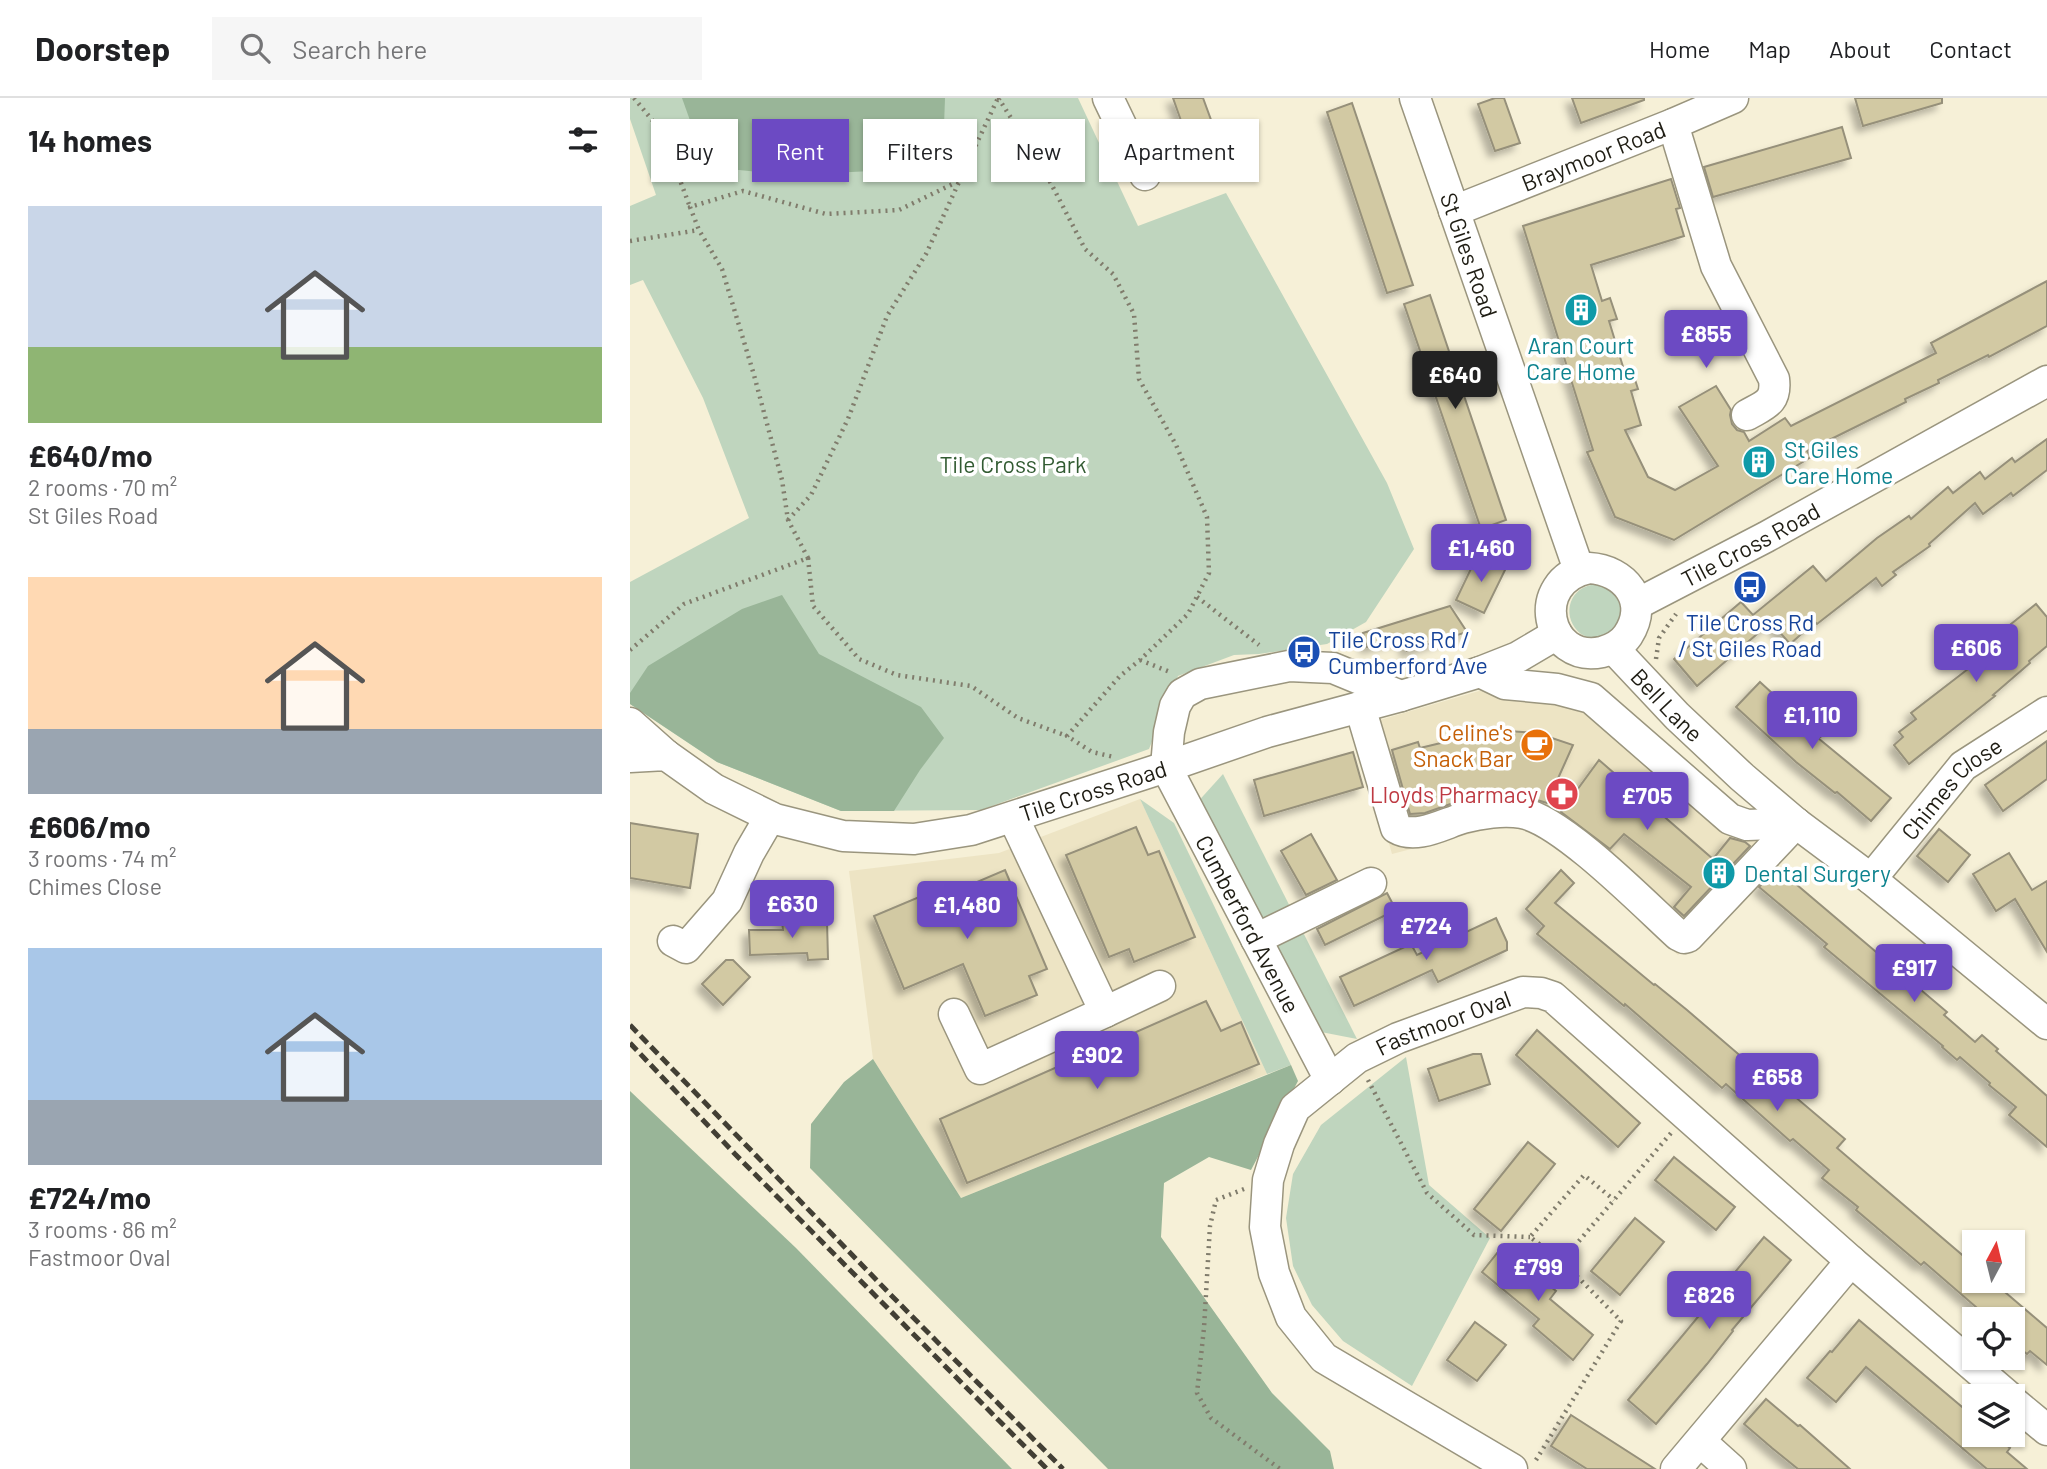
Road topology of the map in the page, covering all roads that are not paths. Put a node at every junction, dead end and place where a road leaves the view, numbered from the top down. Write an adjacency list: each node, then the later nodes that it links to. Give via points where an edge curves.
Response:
1 (1108, 98): 4 (street)
2 (1415, 98): 6 (street, St Giles Road)
3 (1733, 98): 5 (street, Braymoor Road)
4 (1118, 119)
5 (1673, 124): 6 (street, Braymoor Road); 8 (street, via 1716,265 1774,379 1770,402)
6 (1454, 211): 9 (street, St Giles Road)
7 (2047, 381): 10 (street, Tile Cross Road)
8 (1747, 415)
9 (1579, 570): 10 (street, via 1613,573 1628,586); 11 (street, via 1567,576 1553,596 1550,611)
10 (1637, 604): 12 (street, via 1631,629)
11 (1557, 634): 12 (street, via 1581,651); 13 (street, Tile Cross Road)
12 (1614, 649): 23 (street, Bell Lane, via 1677,716)
13 (1480, 672): 14 (street, Tile Cross Road); 23 (street, via 1505,684 1591,698 1730,819 1747,825)
14 (1401, 696): 15 (street, Tile Cross Road); 20 (street, via 1333,668 1289,666 1200,684 1182,694 1175,706)
15 (1360, 707): 20 (street, Tile Cross Road, via 1267,732); 23 (street, via 1396,828 1405,833 1470,816 1524,813 1556,828 1684,938)
16 (2047, 712): 24 (street, Chimes Close, via 1963,766)
17 (630, 723): 18 (street, Tile Cross Road)
18 (666, 755): 19 (street); 21 (street, Tile Cross Road, via 714,789)
19 (630, 757)
20 (1166, 767): 22 (street, Tile Cross Road); 26 (street, Cumberford Avenue)
21 (770, 817): 22 (street, Tile Cross Road, via 843,836 914,839 971,830); 27 (street, via 727,901 686,948)
22 (1013, 817): 29 (street)
23 (1796, 823): 24 (street, Bell Lane)
24 (1871, 879): 31 (street, Bell Lane)
25 (1371, 883): 26 (street)
26 (1256, 939): 32 (street, Cumberford Avenue)
27 (673, 942)
28 (1160, 986): 29 (street)
29 (1105, 1012): 30 (street, via 980,1069)
30 (954, 1014)
31 (2047, 1024)
32 (1330, 1080): 33 (street, Fastmoor Oval, via 1357,1058 1398,1038 1523,992 1553,997); 38 (street, Fastmoor Oval, via 1295,1108 1268,1180 1265,1227 1274,1273 1290,1317 1324,1358)
33 (1851, 1261): 34 (street, Fastmoor Oval); 37 (street)
34 (1994, 1384)
35 (2025, 1412): 36 (street)
36 (2047, 1430)
37 (1701, 1442): 39 (street); 40 (street)
38 (1512, 1469)
39 (1676, 1469)
40 (1731, 1469)

